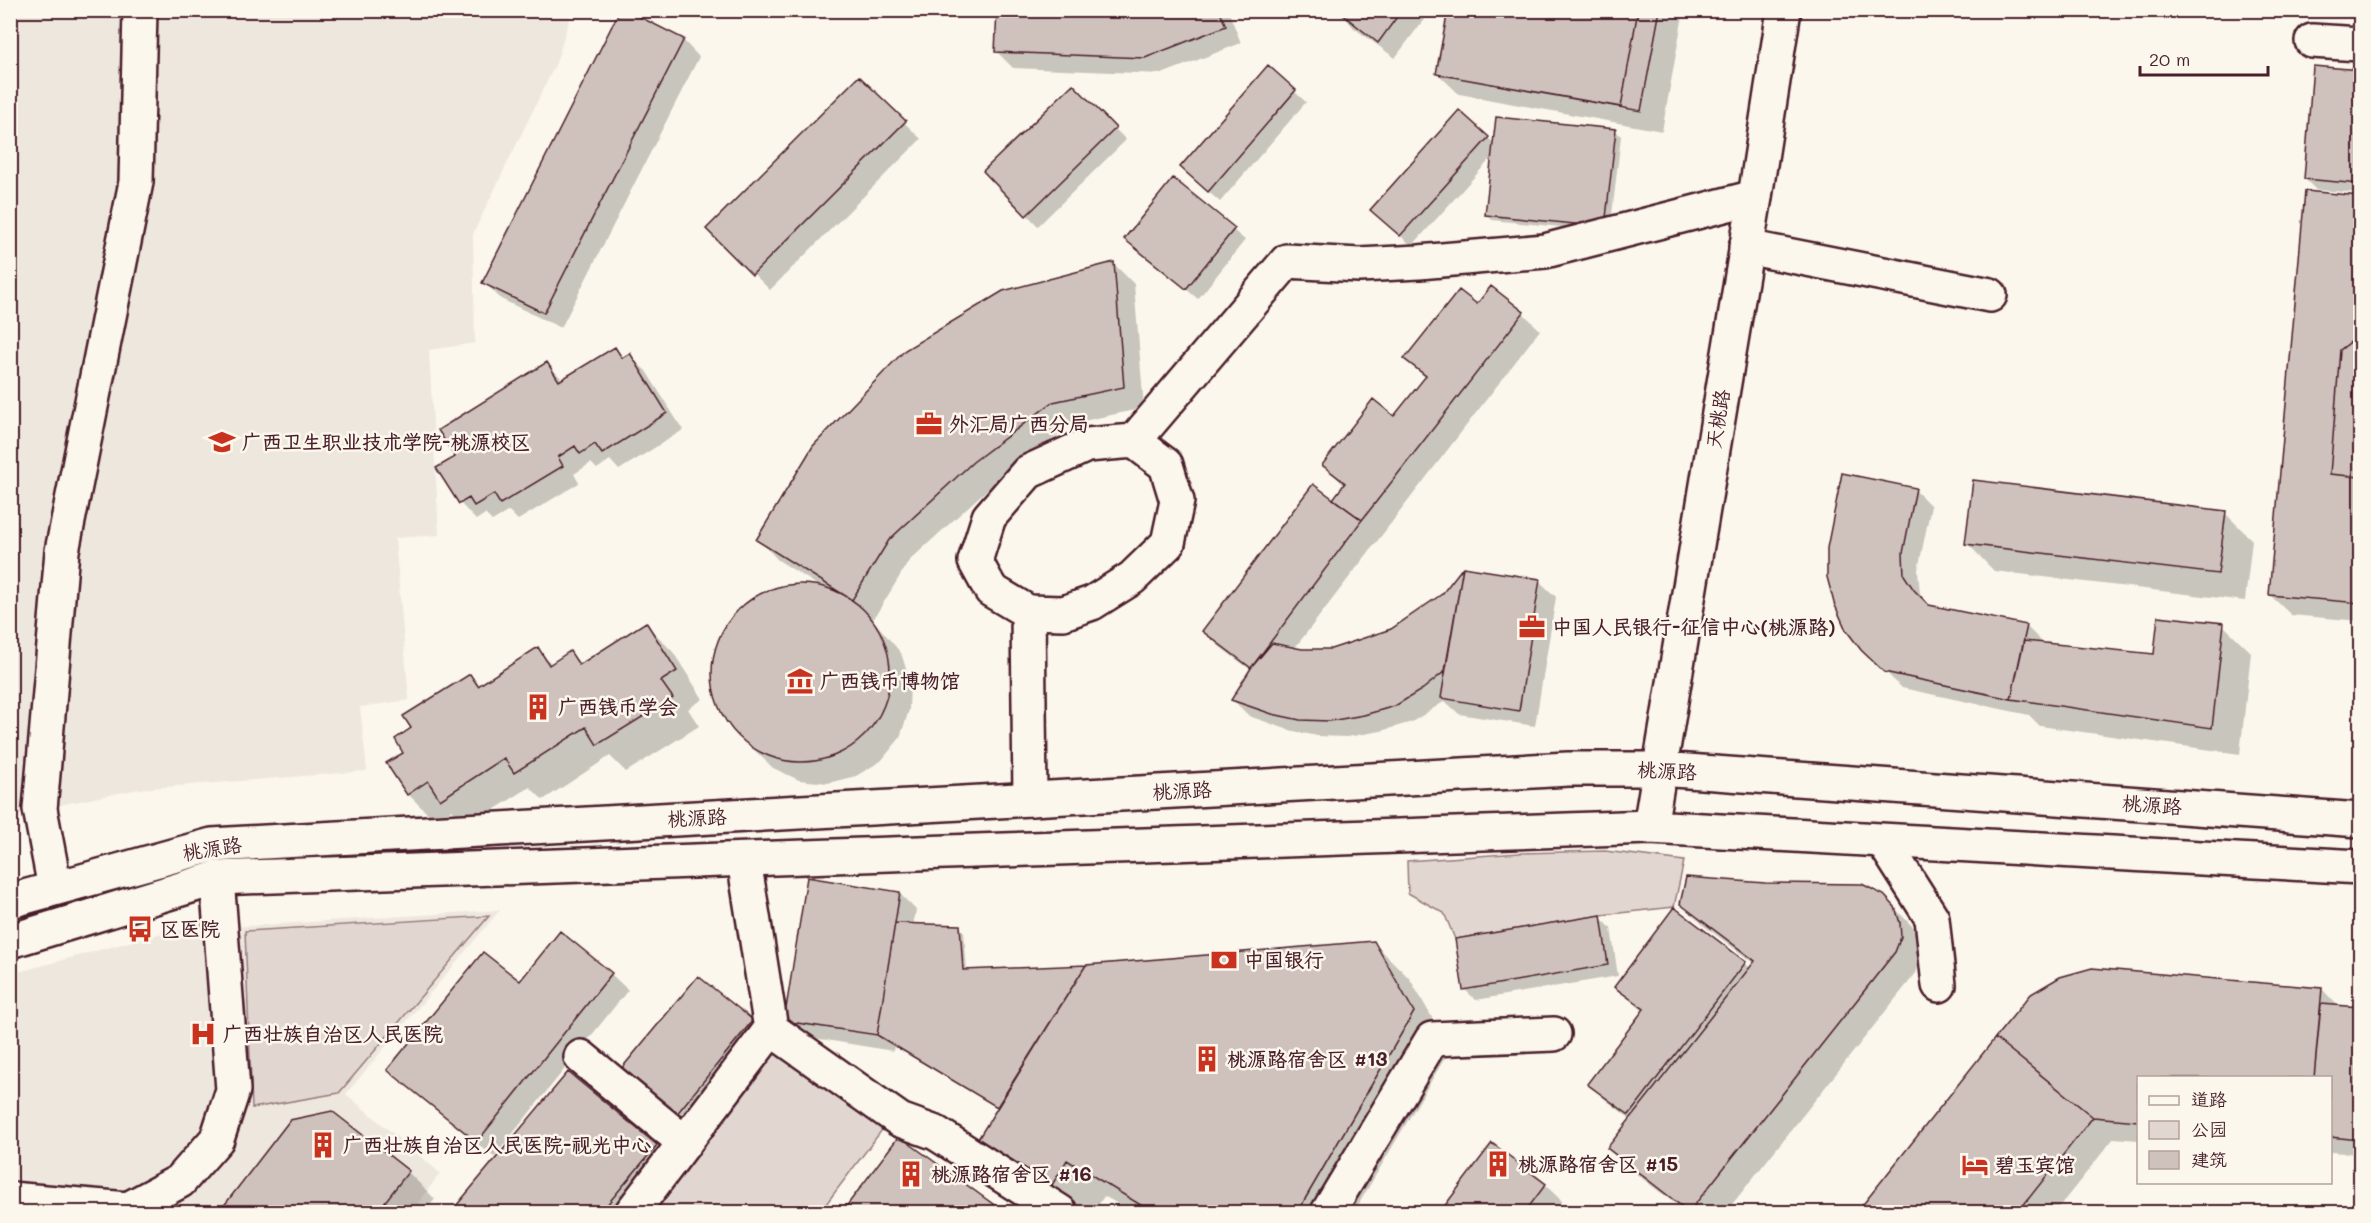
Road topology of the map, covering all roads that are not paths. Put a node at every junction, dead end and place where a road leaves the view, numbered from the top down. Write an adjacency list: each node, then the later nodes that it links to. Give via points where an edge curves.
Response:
1 (140, 10): 18 (main road, via 136,182 62,551 40,809)
2 (1784, 10): 5 (main road, 天桃路)
3 (2312, 41): 4 (main road)
4 (2361, 44)
5 (1755, 197): 6 (main road, 天桃路); 8 (main road, via 1545,251 1359,265 1287,261)
6 (1746, 246): 7 (main road); 10 (main road, 天桃路)
7 (1990, 295)
8 (1134, 441): 9 (main road, via 1166,465 1178,501 1168,543 1132,578 1092,603 1063,613); 9 (main road, via 1087,445 1028,472 989,517 975,561 991,590)
9 (1028, 612): 11 (main road)
10 (1660, 769): 11 (main road, 桃源路, via 1568,769); 12 (main road, 桃源路); 13 (main road, 天桃路)
11 (1030, 799): 18 (main road, 桃源路, via 212,845)
12 (2361, 820)
13 (1650, 827): 14 (main road, 桃源路); 15 (main road, 桃源路)
14 (1883, 842): 16 (main road, 桃源路); 21 (main road, via 1932,918)
15 (744, 860): 17 (main road, 桃源路); 22 (main road)
16 (2361, 867)
17 (217, 878): 20 (main road, 桃源路); 27 (main road, via 233,1090 217,1139 210,1148 180,1181)
18 (56, 888): 19 (main road, 桃源路)
19 (10, 901)
20 (10, 940)
21 (1939, 985)
22 (771, 1029): 25 (main road); 29 (main road, via 900,1120 936,1133)
23 (1554, 1034): 30 (main road, via 1432,1038)
24 (581, 1057): 25 (main road)
25 (685, 1143): 28 (main road)
26 (10, 1199): 27 (main road)
27 (129, 1211)
28 (632, 1212)
29 (1060, 1212)
30 (1328, 1212)

